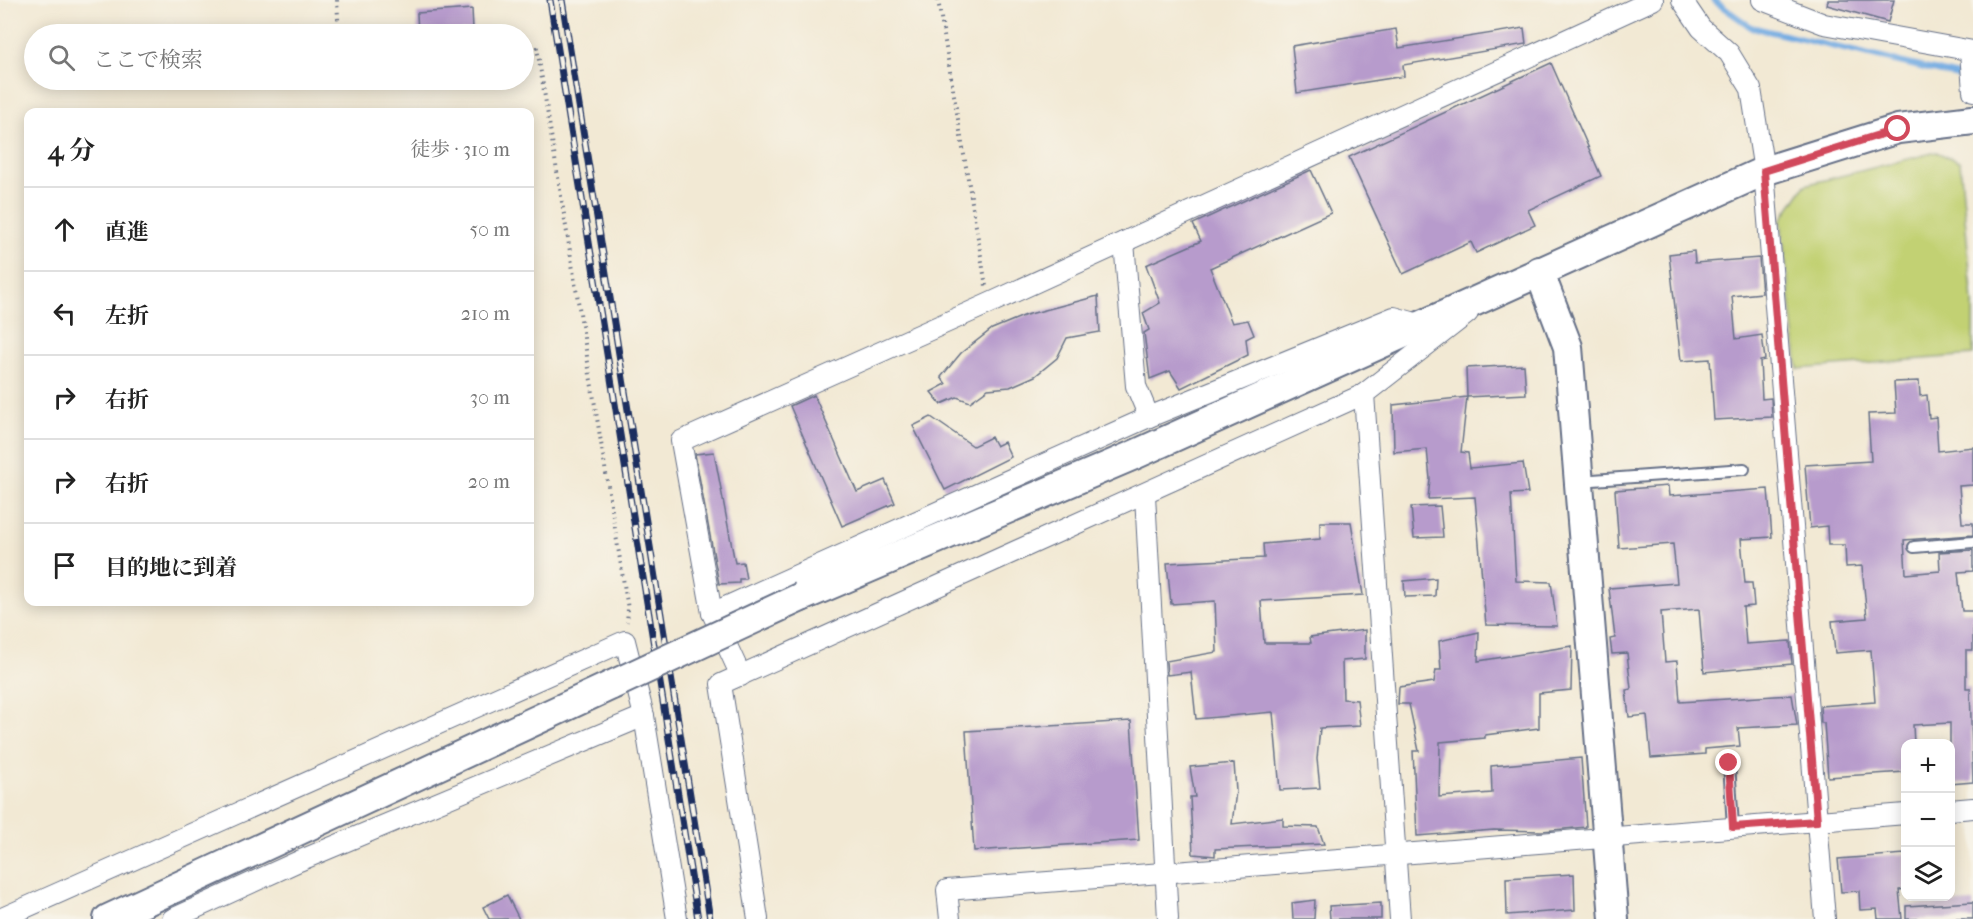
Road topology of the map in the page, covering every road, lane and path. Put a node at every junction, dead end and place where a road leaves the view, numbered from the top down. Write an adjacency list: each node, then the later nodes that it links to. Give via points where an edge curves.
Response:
1 (337, 0): 6 (path)
2 (938, 0): 15 (path)
3 (1653, 0): 12 (street)
4 (1682, 0): 11 (street, via 1701,27 1730,53 1751,89)
5 (1762, 0): 8 (street, via 1824,24)
6 (338, 24)
7 (534, 48): 25 (path, via 628,609)
8 (1972, 56): 9 (street)
9 (1973, 91)
10 (1973, 120): 11 (street, via 1898,129)
11 (1764, 171): 13 (street); 32 (street)
12 (1124, 242): 15 (street); 18 (street, via 1136,386)
13 (1539, 271): 14 (street); 20 (street, via 1568,347)
14 (1490, 296): 16 (street); 17 (street)
15 (988, 304): 24 (street, via 681,441)
16 (1426, 326): 18 (street, via 1394,317); 38 (street, bridge, via 801,597)
17 (1364, 394): 21 (street); 35 (street)
18 (1149, 417): 24 (street)
19 (1744, 469): 20 (lane)
20 (1579, 481): 34 (street)
21 (1145, 495): 26 (street); 36 (street)
22 (1973, 542): 23 (lane)
23 (1914, 547)
24 (712, 613): 26 (street)
25 (625, 641): 27 (street); 37 (street)
26 (741, 676): 41 (street, via 721,684)
27 (644, 716): 39 (street, via 299,861); 40 (street)
28 (1729, 763): 33 (lane)
29 (1973, 808): 30 (street)
30 (1955, 810)
31 (1901, 814): 32 (street)
32 (1817, 821): 33 (street); 46 (street)
33 (1733, 827): 34 (street)
34 (1607, 837): 35 (street); 45 (street)
35 (1395, 854): 36 (street); 44 (street)
36 (1163, 873): 42 (street, via 947,890); 43 (street)
37 (0, 919)
38 (108, 919)
39 (172, 919)
40 (677, 919)
41 (758, 919)
42 (950, 919)
43 (1168, 919)
44 (1400, 919)
45 (1614, 919)
46 (1825, 919)

